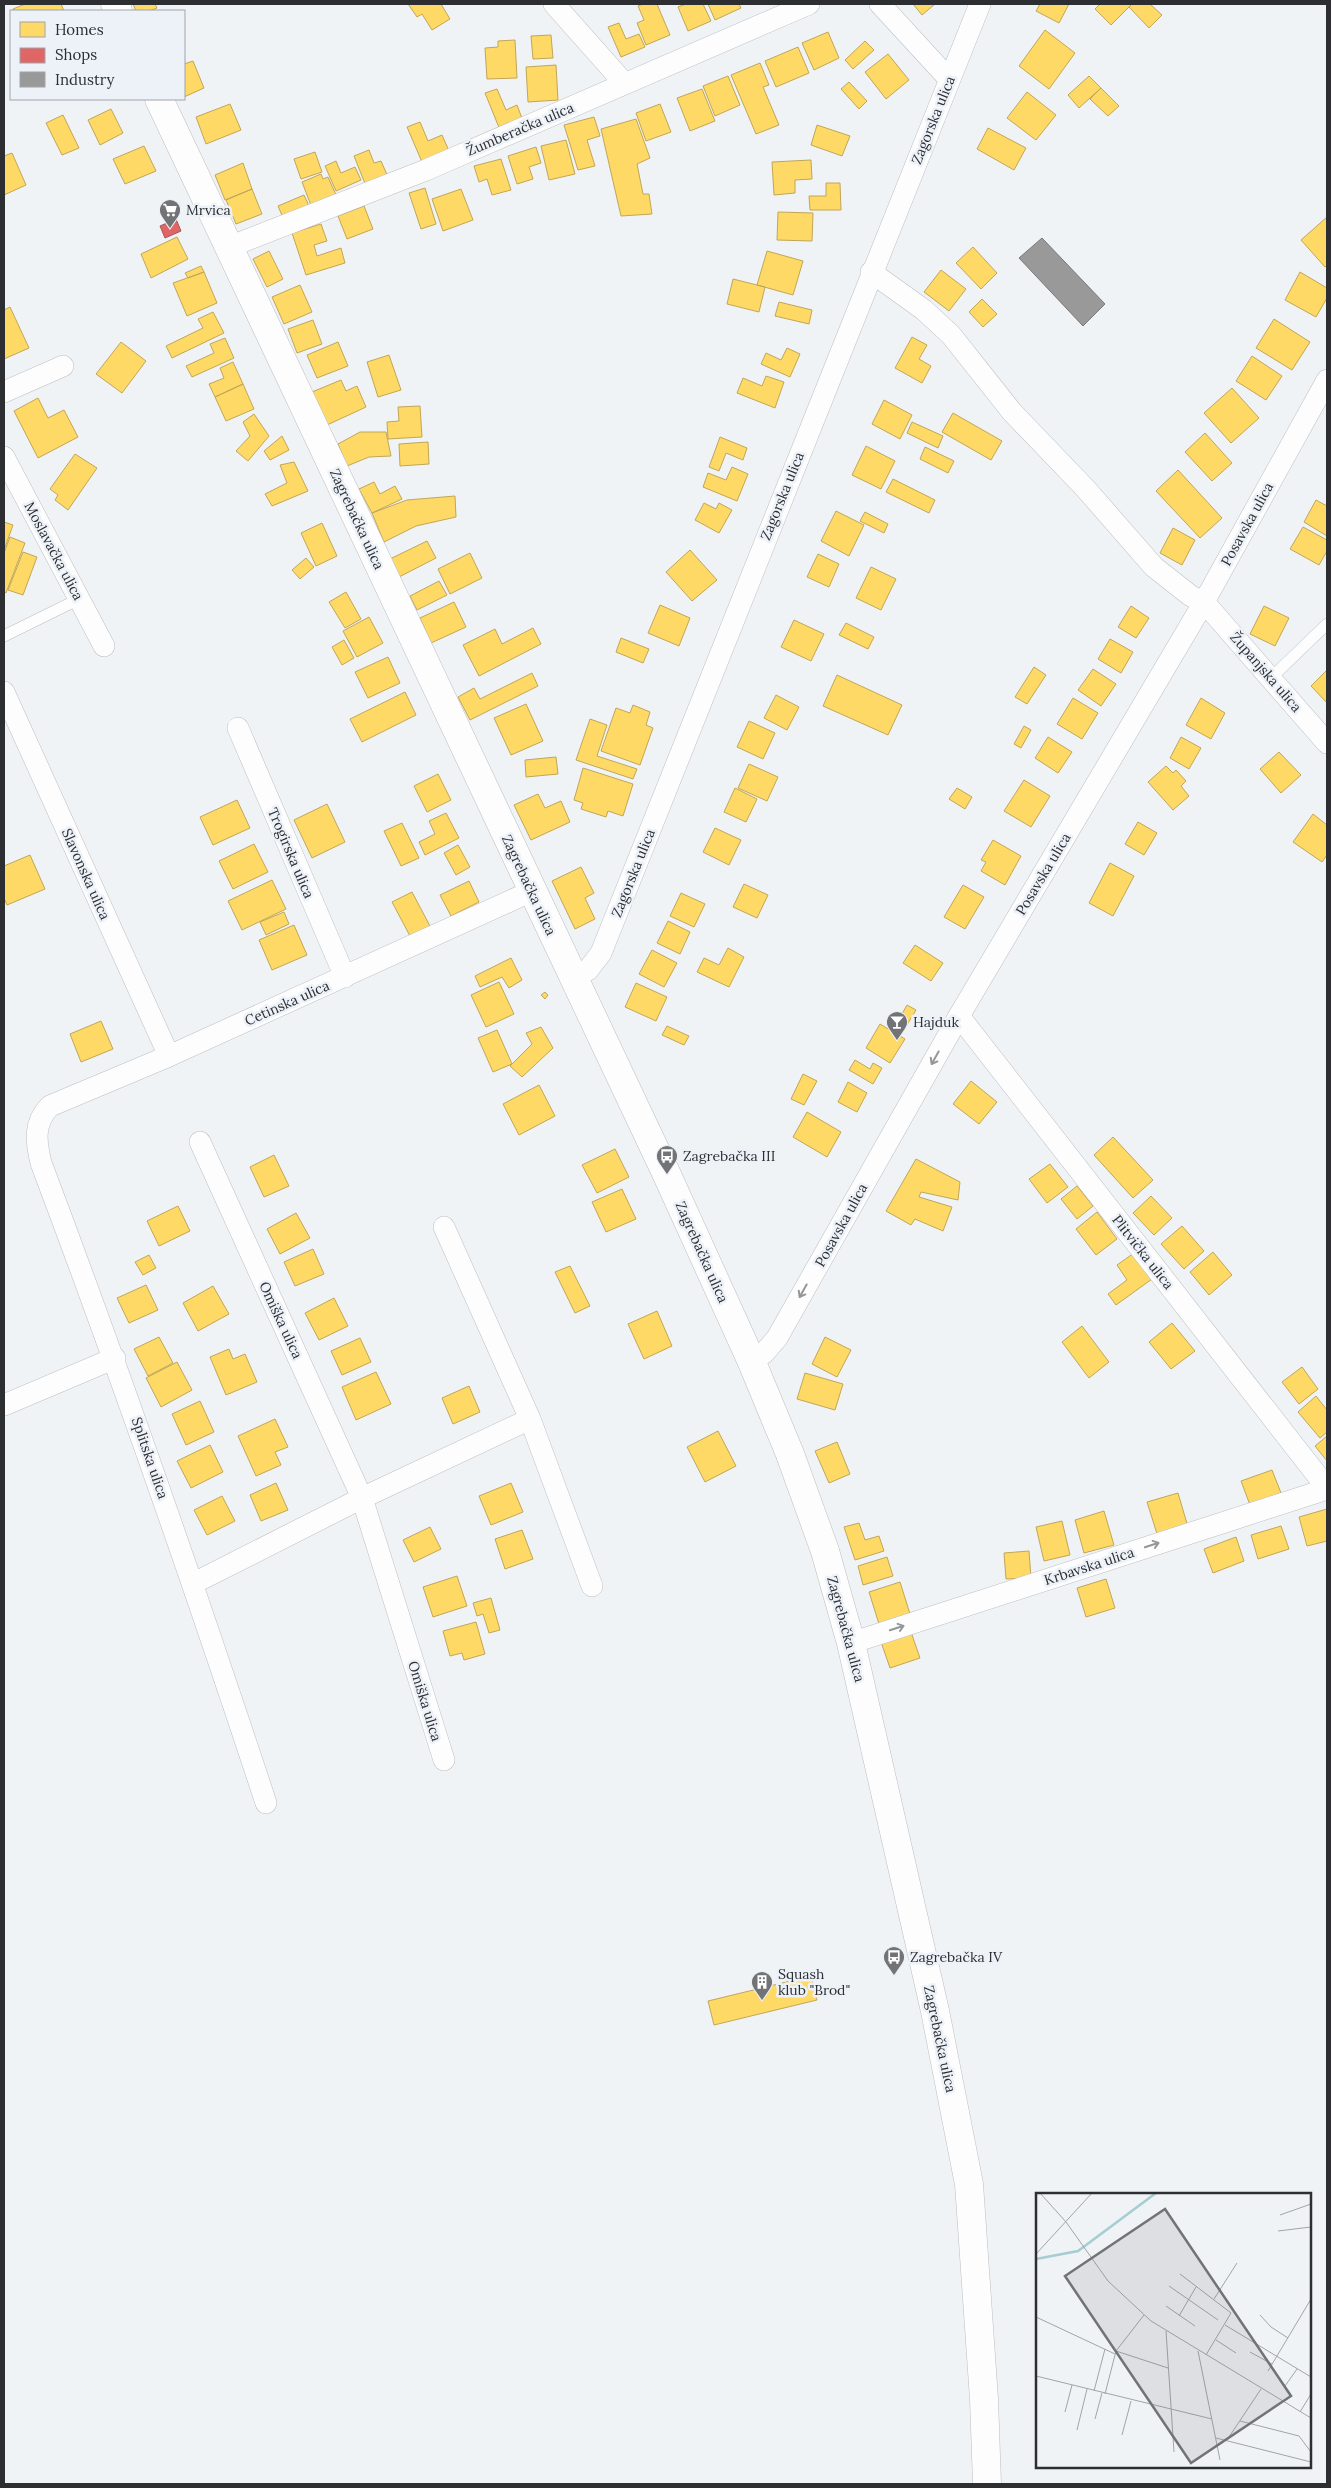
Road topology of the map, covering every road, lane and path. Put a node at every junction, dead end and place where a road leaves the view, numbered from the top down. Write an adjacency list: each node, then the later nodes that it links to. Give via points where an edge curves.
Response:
1 (554, 4): 6 (street)
2 (808, 4): 6 (street, Žumberačka ulica)
3 (880, 4): 5 (street)
4 (980, 4): 5 (street, Zagorska ulica)
5 (950, 79): 9 (street, Zagorska ulica)
6 (625, 84): 8 (street, Žumberačka ulica, via 426,170)
7 (160, 100): 8 (main road, Zagrebačka ulica)
8 (229, 247): 23 (main road, Zagrebačka ulica)
9 (871, 272): 15 (street, Županjska ulica, via 924,310 951,335 1012,412 1154,567 1191,596); 25 (street, Zagorska ulica, via 601,954 588,970)
10 (63, 366): 12 (street)
11 (1327, 380): 15 (street, Posavska ulica)
12 (4, 392)
13 (4, 457): 14 (street, Moslavačka ulica)
14 (79, 599): 17 (lane); 18 (street, Moslavačka ulica)
15 (1204, 602): 19 (street, Županjska ulica); 26 (street, Posavska ulica)
16 (1327, 624): 19 (lane)
17 (4, 636)
18 (104, 646)
19 (1271, 678): 22 (street, Županjska ulica)
20 (4, 692): 27 (street, Slavonska ulica)
21 (238, 728): 24 (street, Trogirska ulica)
22 (1327, 742)
23 (532, 891): 24 (street, Cetinska ulica); 25 (main road, Zagrebačka ulica)
24 (344, 977): 27 (street, Cetinska ulica)
25 (573, 978): 32 (main road, Zagrebačka ulica)
26 (959, 1016): 32 (street, Posavska ulica, one-way to 32, via 777,1338 764,1353); 35 (street, Plitvička ulica)
27 (169, 1056): 28 (street, Cetinska ulica, via 50,1106)
28 (42, 1114): 31 (street, Splitska ulica, via 36,1143 41,1163)
29 (200, 1142): 36 (street, Omiška ulica)
30 (444, 1227): 34 (street)
31 (115, 1358): 33 (street); 37 (street, Splitska ulica)
32 (751, 1360): 39 (main road, Zagrebačka ulica, via 825,1551)
33 (4, 1405)
34 (530, 1419): 36 (street); 38 (street)
35 (1327, 1489): 39 (street, Krbavska ulica, one-way to 35)
36 (362, 1498): 37 (street); 40 (street, Omiška ulica)
37 (194, 1583): 41 (street, Splitska ulica)
38 (592, 1586)
39 (851, 1642): 42 (main road, Zagrebačka ulica, via 934,2011 969,2184)
40 (444, 1760)
41 (266, 1803)
42 (987, 2484)

